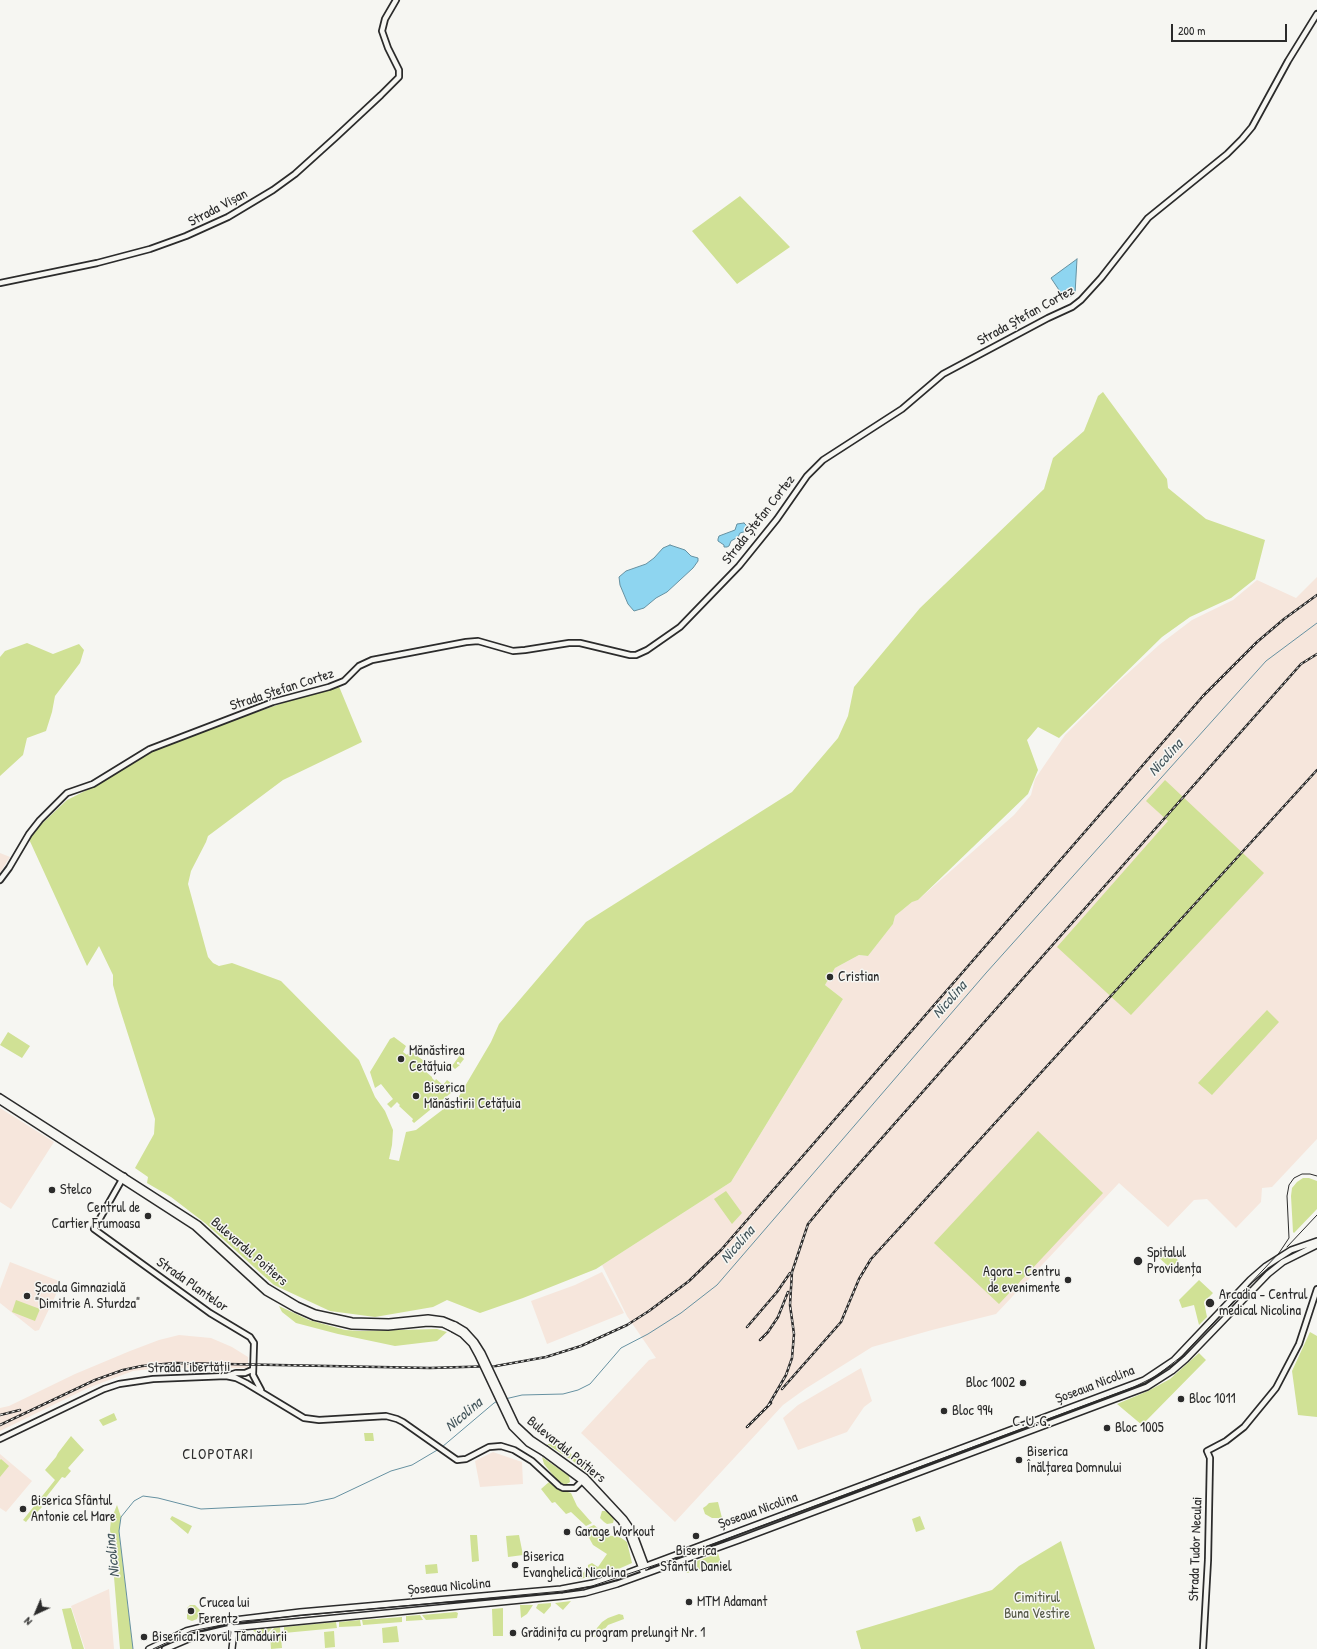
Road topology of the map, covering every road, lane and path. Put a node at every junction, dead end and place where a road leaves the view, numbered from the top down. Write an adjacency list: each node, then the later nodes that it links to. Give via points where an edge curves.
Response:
1 (396, 0): 3 (street, Strada Vișan, via 385,19 382,31 399,70 399,77 295,174 274,190 202,230 150,249 97,263)
2 (1317, 14): 4 (street, Strada Ștefan Cortez, via 1252,127 1227,154 1148,218 1081,300 943,374 887,420 823,460 807,476 739,566 680,627 647,650 630,655 580,643 569,643 513,651 478,641 381,657 362,664 340,683 273,702 150,749 93,784 67,793 29,834)
3 (0, 282)
4 (0, 880)
5 (0, 1097): 7 (main road, Bulevardul Poitiers)
6 (0, 1102): 7 (main road, Bulevardul Poitiers)
7 (123, 1178): 11 (street, Strada Plantelor, via 94,1229 210,1313 250,1336 254,1343); 15 (main road, Bulevardul Poitiers, bridge, via 198,1224 267,1287 297,1305 315,1313 352,1321 389,1322 428,1318 443,1320 465,1331 482,1353 516,1425 531,1440)
8 (1317, 1241): 16 (main road, Șoseaua Nicolina, via 1291,1250 1266,1266 1174,1360 1144,1380)
9 (1317, 1245): 17 (main road, Șoseaua Nicolina, via 1288,1259 1268,1274 1186,1359 1146,1387)
10 (1317, 1289): 23 (street, Strada Tudor Neculai, via 1299,1344 1276,1388 1244,1427 1207,1451 1210,1458 1208,1560)
11 (252, 1370): 12 (street); 13 (street, Strada Plantelor, via 258,1387)
12 (226, 1376): 13 (street, Strada Libertății, via 236,1378); 14 (street, Strada Libertății, via 153,1379 119,1384)
13 (264, 1393): 15 (street, Strada Libertății, via 304,1418 319,1420 386,1416 396,1419 457,1460 463,1460 489,1447 507,1447 532,1461 563,1488 575,1488)
14 (0, 1439)
15 (584, 1479): 16 (main road, Bulevardul Poitiers, via 624,1519 633,1532)
16 (643, 1566): 17 (main road, Bulevardul Poitiers); 18 (main road, Șoseaua Nicolina, via 604,1580 561,1589)
17 (646, 1574): 19 (main road, Șoseaua Nicolina, via 603,1588 563,1596)
18 (226, 1621): 19 (main road); 20 (main road, Șoseaua Nicolina, via 186,1631)
19 (231, 1628): 21 (main road, Șoseaua Nicolina, via 193,1637); 22 (main road, via 234,1631)
20 (149, 1649)
21 (165, 1649)
22 (232, 1649)
23 (1203, 1649)

